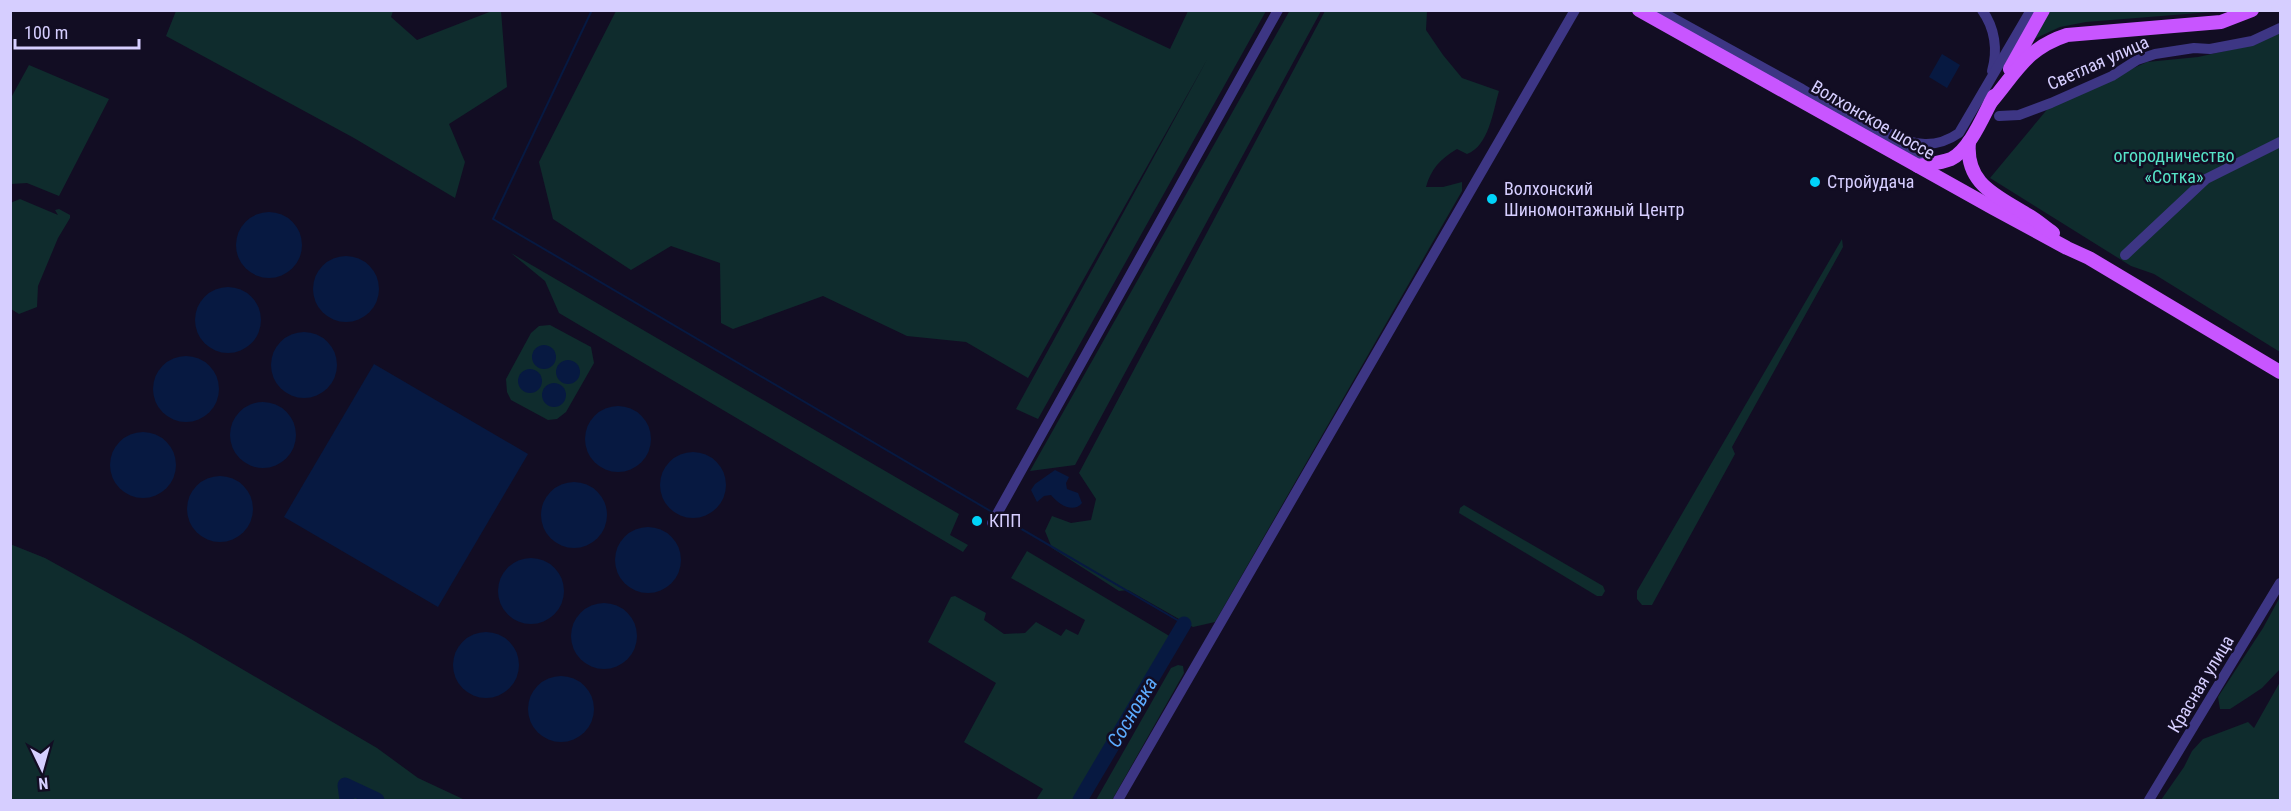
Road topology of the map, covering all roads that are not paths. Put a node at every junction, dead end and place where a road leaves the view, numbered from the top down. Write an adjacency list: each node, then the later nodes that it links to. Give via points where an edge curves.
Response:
1 (1278, 10): 21 (street)
2 (1575, 10): 23 (street)
3 (1639, 10): 16 (main road, Волхонское шоссе)
4 (1658, 10): 12 (street, Волхонское шоссе)
5 (1982, 10): 10 (street, via 1994,40 1995,59)
6 (2031, 10): 10 (street)
7 (2043, 10): 11 (main road)
8 (2252, 10): 11 (main road, via 2221,22 2078,34 2047,42 2020,65)
9 (2280, 28): 13 (street, Светлая улица, via 2252,41 2155,54 2051,103 2019,115)
10 (1989, 83): 12 (street, via 1959,133 1936,144 1912,143)
11 (1990, 102): 14 (main road)
12 (1845, 113): 16 (street, Волхонское шоссе)
13 (1999, 116)
14 (1969, 142): 16 (main road, via 1952,159); 17 (main road, via 1967,156 1984,187)
15 (2280, 142): 18 (street, via 2206,179)
16 (1923, 165): 17 (street, Волхонское шоссе); 19 (main road, Волхонское шоссе)
17 (2049, 231): 19 (main road, Волхонское шоссе)
18 (2125, 255)
19 (2089, 258): 20 (main road, Волхонское шоссе)
20 (2280, 372)
21 (992, 524)
22 (2280, 583): 24 (street, Красная улица)
23 (1118, 801)
24 (2149, 801)

